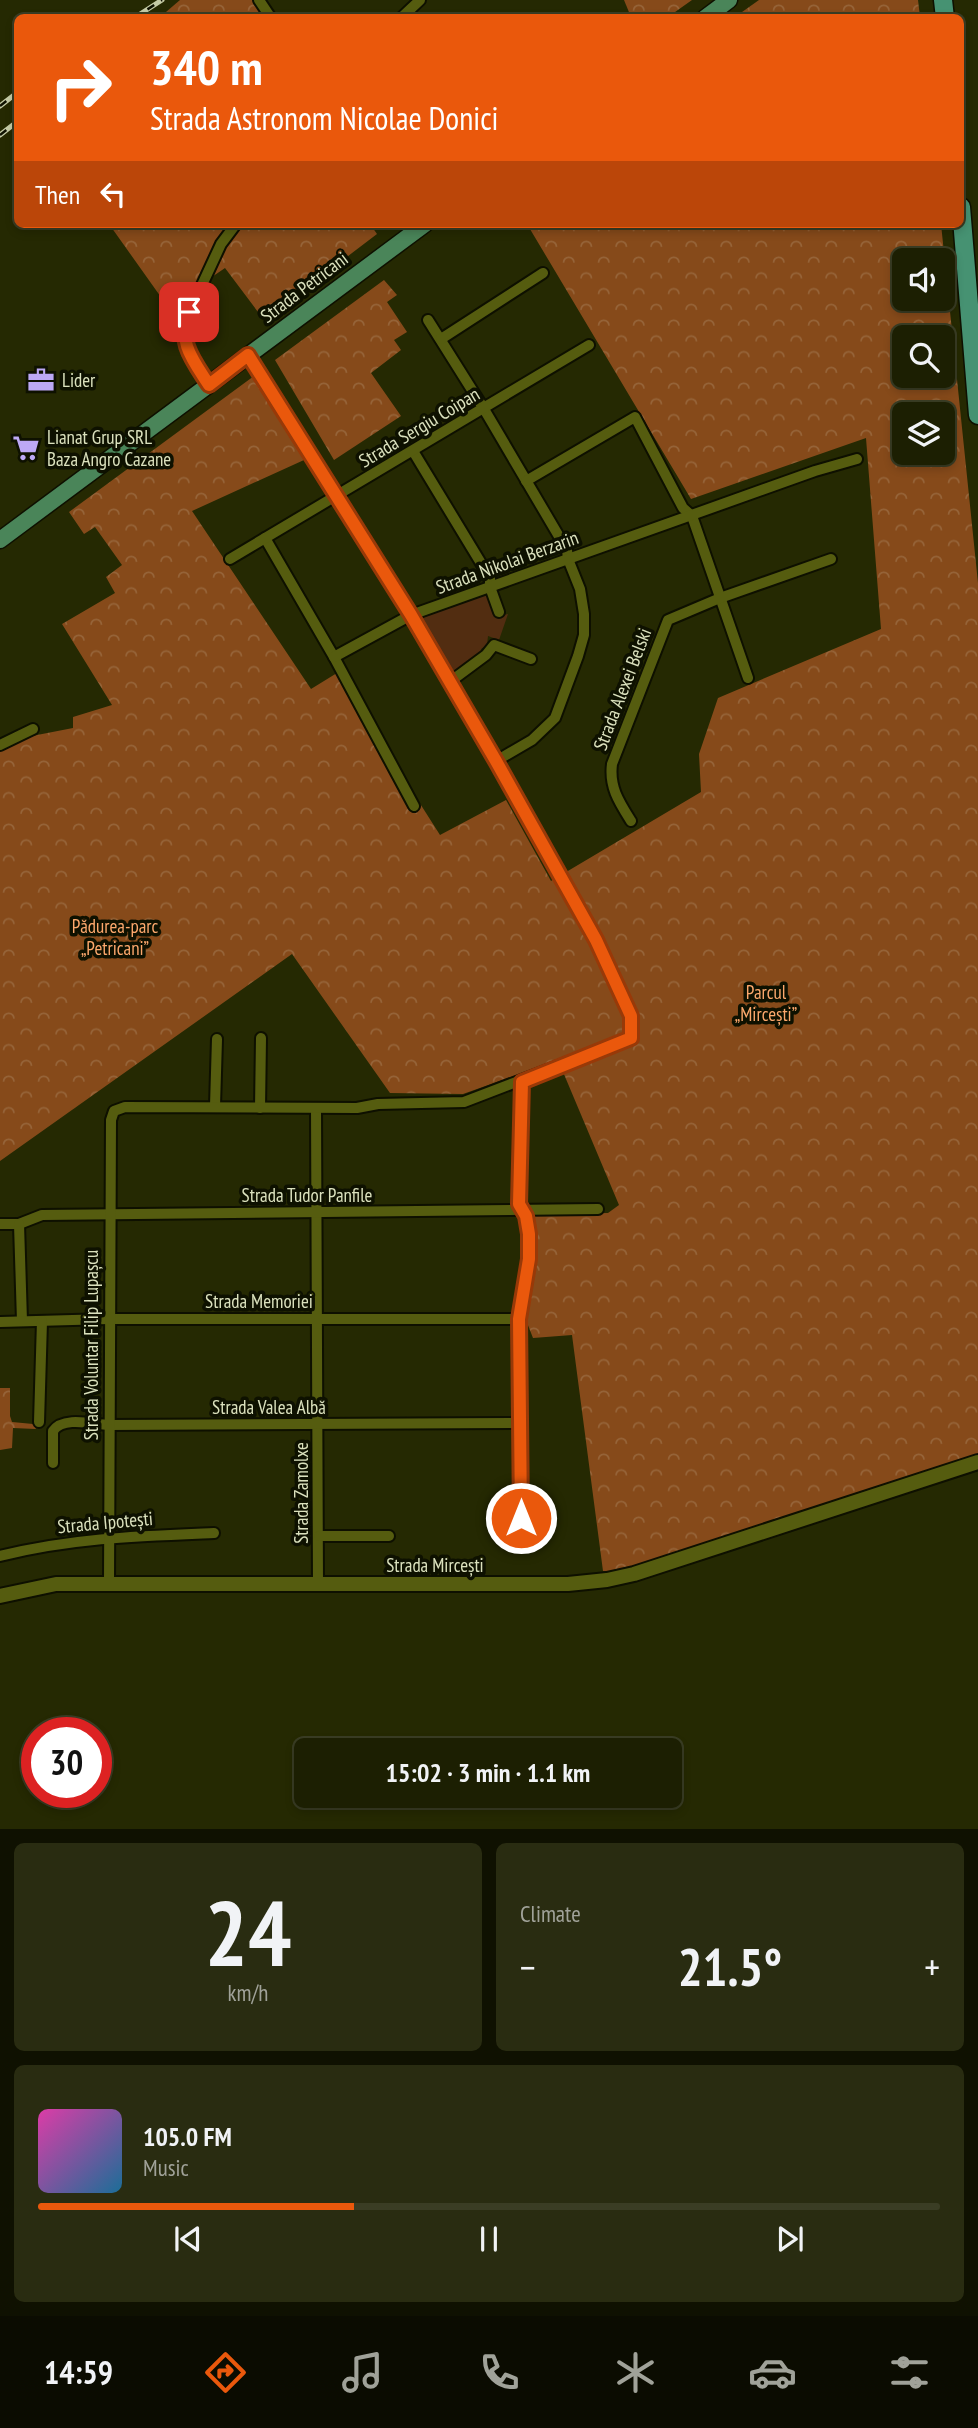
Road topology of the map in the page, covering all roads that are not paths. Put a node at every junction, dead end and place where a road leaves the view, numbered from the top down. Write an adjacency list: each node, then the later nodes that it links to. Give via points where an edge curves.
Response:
1 (420, 0): 3 (street)
2 (729, 0): 4 (main road)
3 (405, 14)
4 (710, 14)
5 (233, 228): 13 (street, via 183,326 188,351)
6 (420, 228): 12 (main road, Strada Petricani)
7 (963, 228): 15 (highway)
8 (543, 273): 10 (street)
9 (428, 320): 10 (street)
10 (441, 339): 14 (street)
11 (589, 345): 14 (street, Strada Sergiu Coipan)
12 (248, 355): 13 (main road, Strada Petricani); 19 (street)
13 (209, 385): 22 (main road, Strada Petricani)
14 (484, 409): 16 (street, Strada Sergiu Coipan); 18 (street)
15 (978, 415)
16 (413, 451): 19 (street, Strada Sergiu Coipan); 26 (street, via 490,578)
17 (857, 458): 20 (street, Strada Nikolai Berzarin)
18 (526, 481): 20 (street, via 635,417 683,508); 24 (street)
19 (337, 495): 21 (street, Strada Sergiu Coipan); 29 (street)
20 (692, 516): 24 (street, Strada Nikolai Berzarin); 27 (street)
21 (265, 538): 23 (street, Strada Sergiu Coipan); 30 (street)
22 (0, 540)
23 (230, 559)
24 (568, 559): 26 (street, Strada Nikolai Berzarin); 36 (street, via 583,607 579,656 555,718 532,740)
25 (831, 559): 27 (street, Strada Alexei Belski)
26 (489, 587): 28 (street); 29 (street, Strada Nikolai Berzarin)
27 (720, 598): 32 (street); 38 (street, Strada Alexei Belski, via 668,621 612,764 612,787)
28 (499, 612)
29 (411, 615): 30 (street, Strada Nikolai Berzarin); 33 (street)
30 (334, 657): 37 (street)
31 (531, 659): 33 (street, via 494,645)
32 (748, 678)
33 (451, 681): 36 (street)
34 (33, 729): 35 (street)
35 (0, 745)
36 (496, 761): 41 (street, via 596,940 631,1016 631,1038)
37 (414, 806)
38 (631, 821)
39 (261, 1038): 43 (street)
40 (218, 1039): 42 (street)
41 (522, 1082): 44 (street, via 464,1102); 46 (street)
42 (215, 1106): 43 (street); 48 (street, Strada Voluntar Filip Lupașcu, via 117,1109 111,1120)
43 (260, 1108): 44 (street)
44 (316, 1108): 47 (street, Strada Zamolxe)
45 (598, 1209): 46 (street, Strada Tudor Panfile)
46 (522, 1210): 47 (street, Strada Tudor Panfile); 53 (street, via 529,1234 529,1259)
47 (317, 1213): 48 (street, Strada Tudor Panfile); 51 (street, Strada Zamolxe)
48 (110, 1214): 50 (street, Strada Tudor Panfile, via 42,1215); 52 (street, Strada Voluntar Filip Lupașcu)
49 (0, 1224): 50 (street, Strada Tudor Panfile)
50 (19, 1224): 54 (street)
51 (317, 1318): 52 (street, Strada Memoriei); 53 (street, Strada Memoriei); 59 (street, Strada Zamolxe)
52 (109, 1319): 55 (street, Strada Memoriei); 60 (street, Strada Voluntar Filip Lupașcu)
53 (519, 1319): 58 (street)
54 (22, 1321): 55 (street, Strada Memoriei); 56 (street, Strada Memoriei)
55 (42, 1321): 57 (street)
56 (0, 1322)
57 (39, 1422)
58 (520, 1423): 59 (street, Strada Valea Albă); 63 (street)
59 (319, 1424): 60 (street, Strada Valea Albă); 65 (street, Strada Zamolxe)
60 (108, 1425): 62 (street, Strada Valea Albă, via 64,1423 55,1427); 67 (street, Strada Voluntar Filip Lupașcu)
61 (978, 1462): 70 (main road, Strada Mircești, via 620,1578 568,1584)
62 (54, 1463)
63 (521, 1518)
64 (214, 1533): 67 (street, Strada Ipotești)
65 (318, 1536): 66 (street); 70 (street, Strada Zamolxe)
66 (388, 1536)
67 (110, 1537): 68 (street, Strada Ipotești); 69 (street, Strada Voluntar Filip Lupașcu)
68 (0, 1556)
69 (109, 1583): 70 (main road, Strada Mircești); 71 (main road, Strada Mircești, via 56,1584)
70 (318, 1584)
71 (0, 1596)

